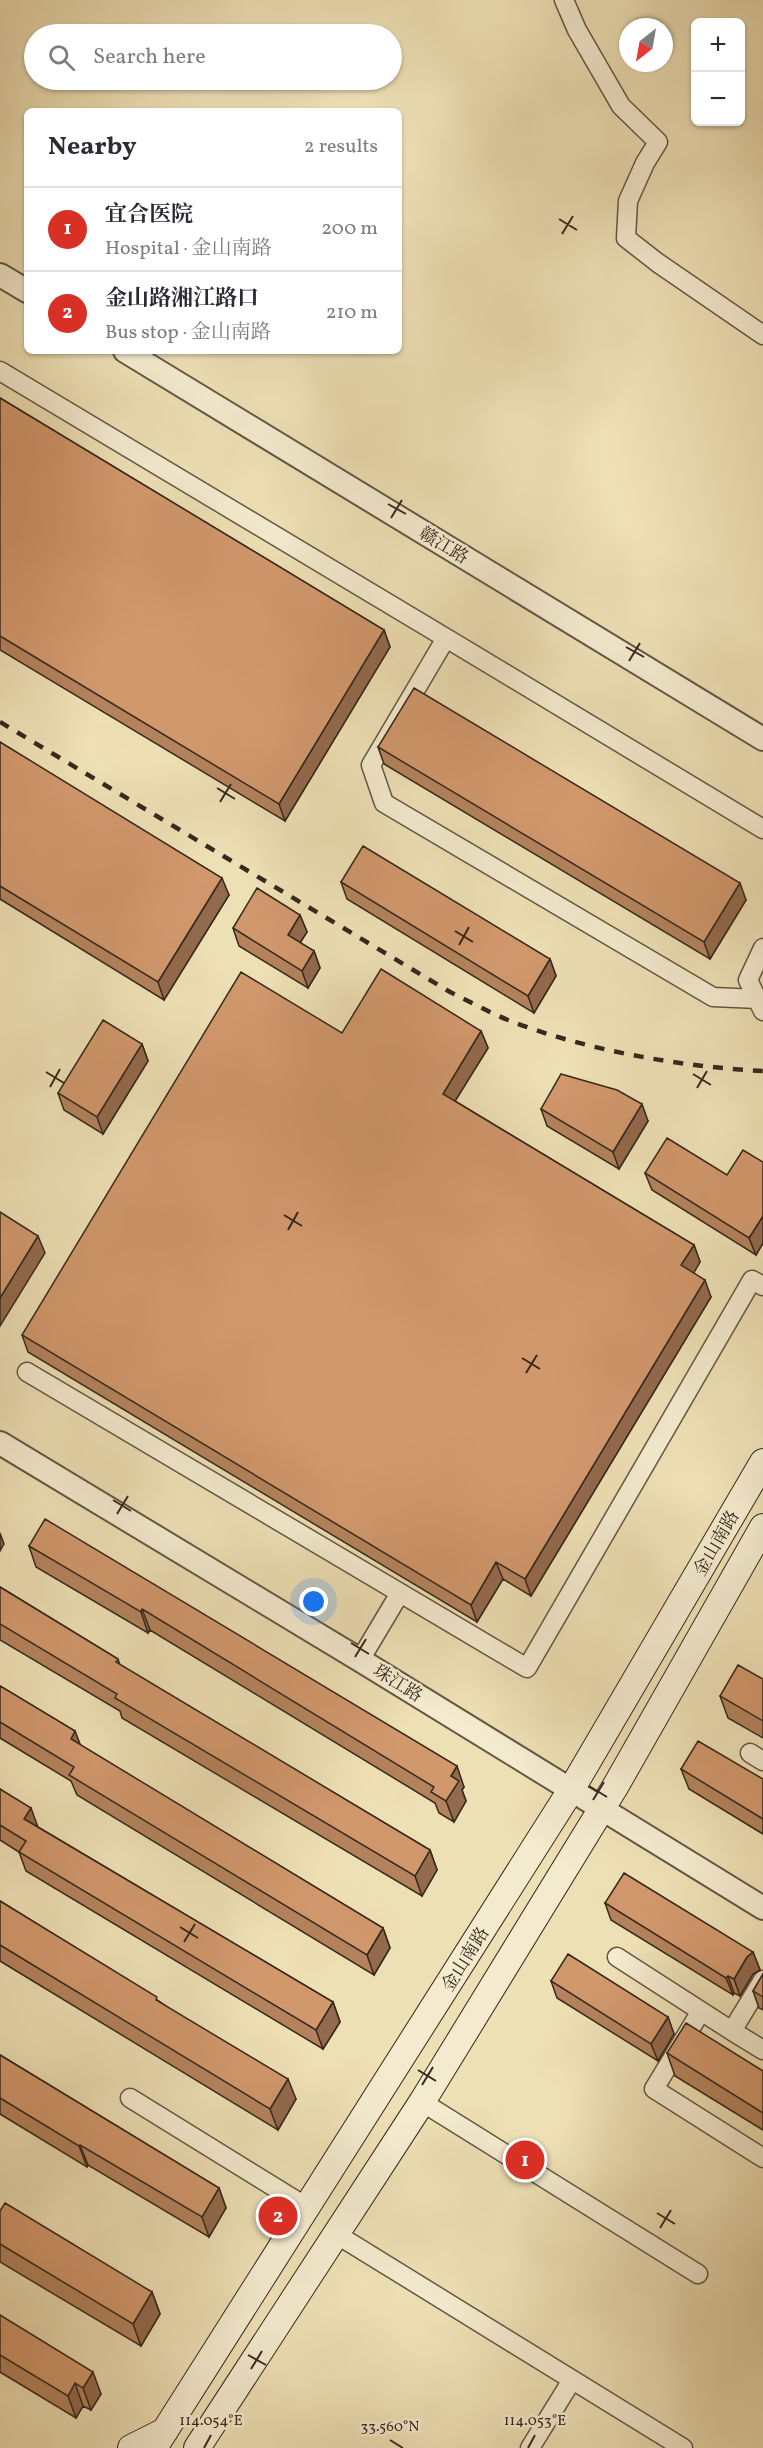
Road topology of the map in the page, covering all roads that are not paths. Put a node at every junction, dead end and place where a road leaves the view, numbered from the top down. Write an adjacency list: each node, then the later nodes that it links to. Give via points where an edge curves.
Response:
1 (564, 0): 4 (street, via 621,106 658,142 628,201 627,238)
2 (0, 275): 3 (street)
3 (24, 289)
4 (763, 335)
5 (130, 354): 8 (street, 赣江路)
6 (0, 371): 7 (street)
7 (446, 638): 9 (street); 11 (street, via 371,765 384,803 713,997)
8 (763, 739)
9 (763, 829)
10 (763, 948): 11 (street, via 748,980)
11 (760, 1005)
12 (763, 1286): 17 (street, via 752,1280 526,1668)
13 (27, 1372): 17 (street)
14 (0, 1443): 18 (street, 珠江路)
15 (763, 1462): 19 (main road, 金山南路)
16 (763, 1529): 20 (main road, 金山南路)
17 (400, 1593): 18 (street)
18 (360, 1660): 19 (street, 珠江路)
19 (571, 1790): 20 (street, 珠江路); 27 (main road, 金山南路)
20 (602, 1809): 21 (street, 珠江路); 29 (main road, 金山南路)
21 (763, 1908)
22 (617, 1957): 24 (street)
23 (763, 1980): 25 (street)
24 (701, 2011): 25 (street); 30 (street, via 654,2090)
25 (732, 2031): 26 (street)
26 (763, 2050)
27 (389, 2080): 29 (main road); 31 (main road, 金山南路)
28 (130, 2098): 31 (street)
29 (422, 2102): 32 (main road, 金山南路); 33 (street)
30 (763, 2158)
31 (308, 2208): 35 (main road, 金山南路)
32 (336, 2234): 34 (street); 37 (main road, 金山南路)
33 (698, 2274)
34 (572, 2380): 38 (street); 39 (street)
35 (159, 2439): 36 (main road)
36 (131, 2448)
37 (197, 2448)
38 (530, 2448)
39 (683, 2448)

